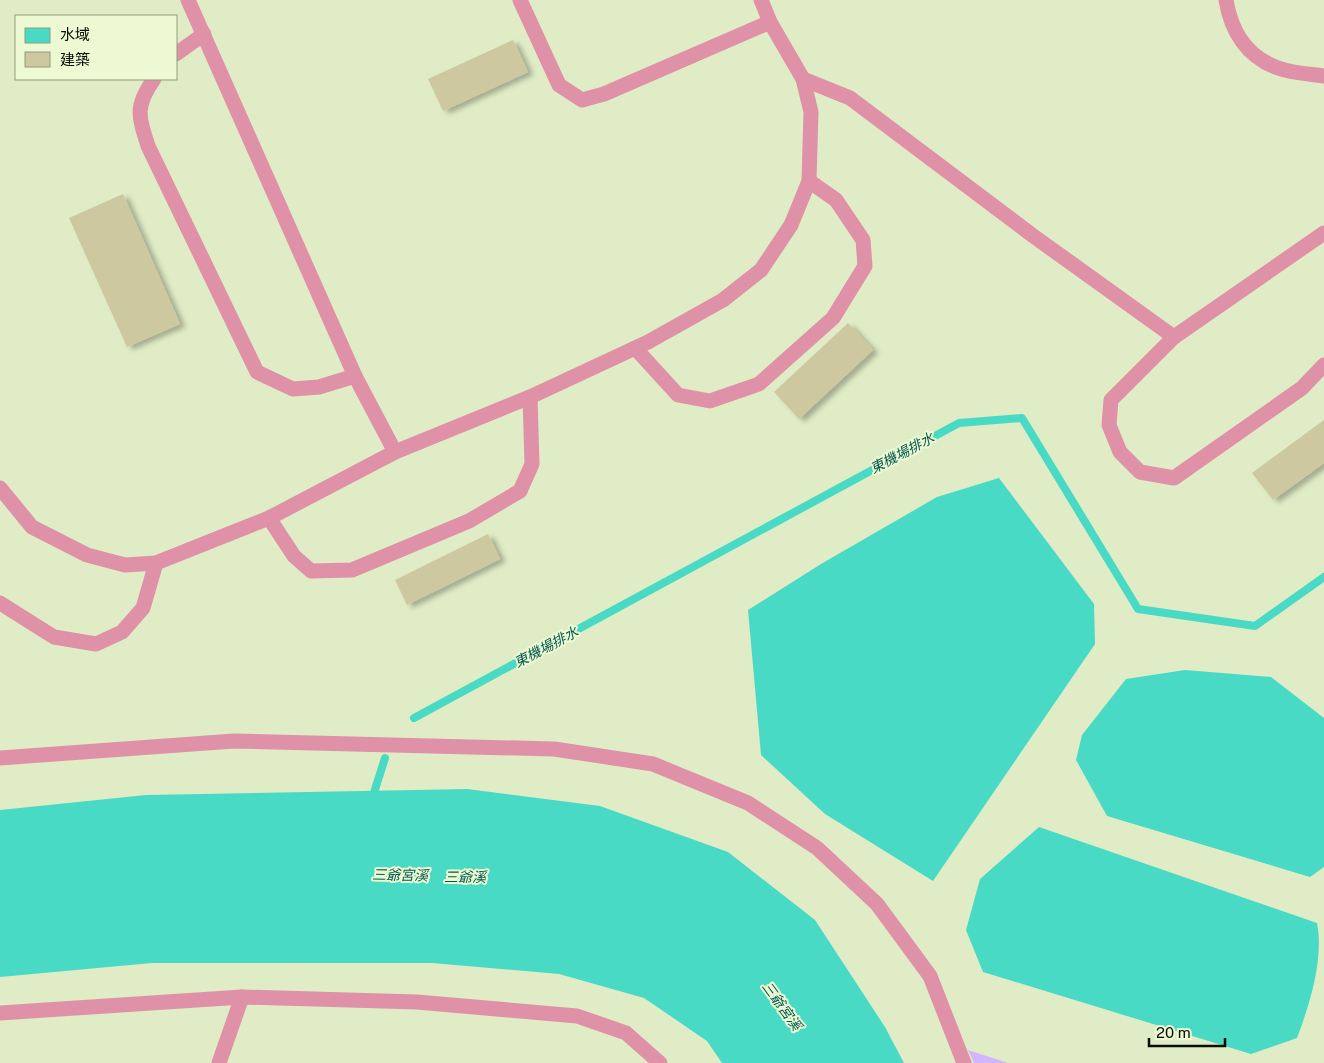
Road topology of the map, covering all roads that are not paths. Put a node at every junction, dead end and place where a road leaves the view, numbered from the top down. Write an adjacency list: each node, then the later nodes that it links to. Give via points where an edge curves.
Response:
1 (188, 0): 6 (lane)
2 (520, 0): 5 (lane, via 559,85 582,100 604,94)
3 (761, 0): 5 (lane)
4 (1226, 0): 8 (lane, via 1229,18 1248,51 1278,68)
5 (770, 22): 9 (lane)
6 (204, 34): 7 (lane); 16 (lane)
7 (178, 53)
8 (1324, 76)
9 (803, 79): 11 (lane, via 811,112); 13 (lane, via 850,98)
10 (153, 80): 16 (lane, via 144,93 139,116 148,146 257,372 293,389 319,387)
11 (809, 181): 14 (lane, via 791,225 760,270 724,300); 14 (lane, via 836,200 863,240 865,266 833,318 759,384 710,401 678,396)
12 (1324, 233): 13 (lane)
13 (1174, 337): 15 (lane, via 1112,400 1109,425 1120,452 1140,472 1174,478 1302,388)
14 (635, 348): 17 (lane)
15 (1324, 365)
16 (356, 376): 18 (lane)
17 (530, 397): 18 (lane); 20 (lane, via 532,464 520,491 469,521 352,570 311,571 294,556)
18 (395, 452): 20 (lane)
19 (0, 488): 21 (lane, via 32,527 87,555 125,565)
20 (269, 518): 21 (lane)
21 (156, 563): 22 (lane, via 143,608 122,632 96,644 54,637)
22 (0, 603)
23 (0, 758): 28 (lane, via 234,741 554,749 653,764 748,803 817,848 877,904 930,976)
24 (242, 997): 25 (lane); 26 (lane); 27 (lane, via 417,1002 577,1016 626,1033)
25 (0, 1013)
26 (220, 1063)
27 (660, 1063)
28 (964, 1063)

